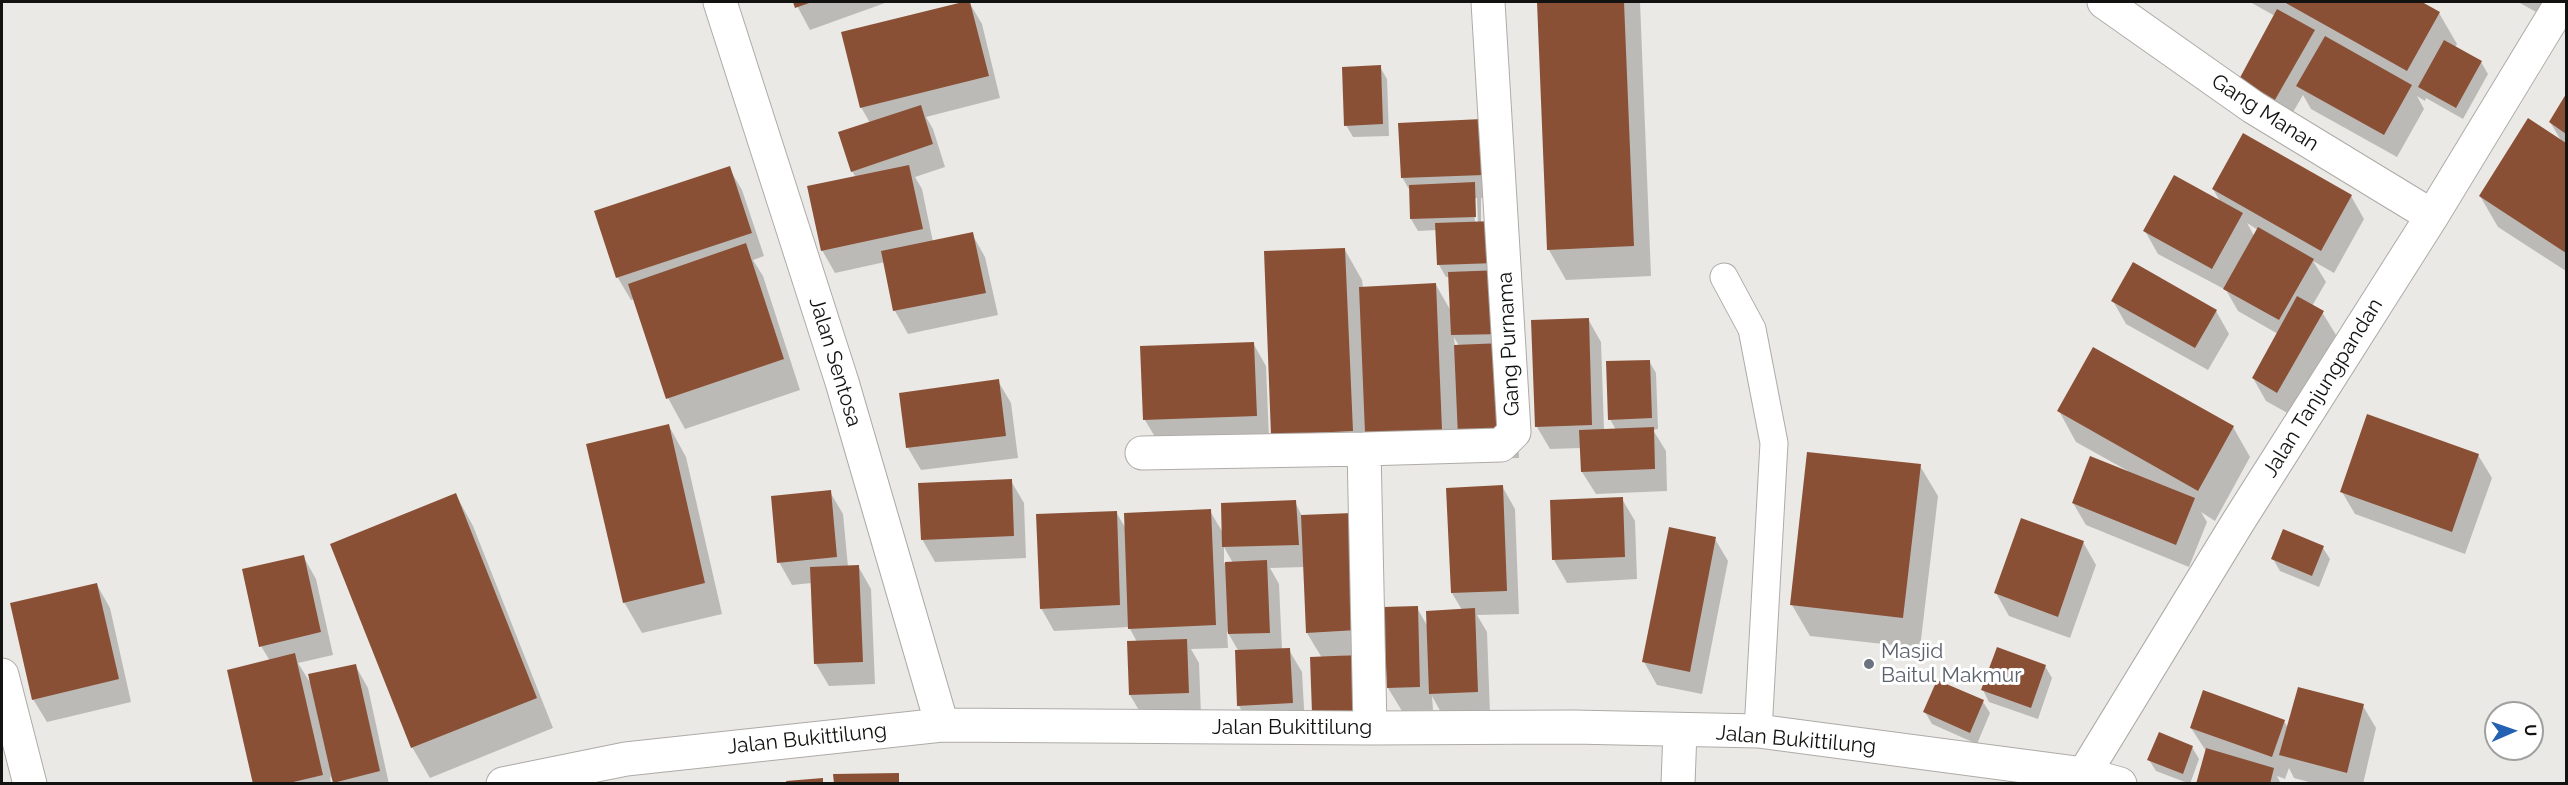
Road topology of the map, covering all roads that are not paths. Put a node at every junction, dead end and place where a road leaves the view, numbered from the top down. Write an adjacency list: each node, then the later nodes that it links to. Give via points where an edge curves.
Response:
1 (720, 2): 10 (street, Jalan Sentosa, via 842,382)
2 (1488, 2): 7 (street, Gang Purnama, via 1514,432 1501,445)
3 (2104, 2): 5 (street, Gang Manan, via 2253,107)
4 (2562, 2): 5 (street, Jalan Tanjungpandan)
5 (2432, 216): 15 (street, Jalan Tanjungpandan)
6 (1724, 277): 13 (lane, via 1752,329 1774,443)
7 (1364, 449): 8 (street, Gang Purnama); 11 (street)
8 (1142, 453)
9 (2, 675): 16 (street)
10 (942, 724): 11 (street, Jalan Bukittilung); 14 (street, Jalan Bukittilung)
11 (1370, 728): 12 (street, Jalan Bukittilung)
12 (1680, 731): 13 (street, Jalan Bukittilung); 18 (street)
13 (1758, 731): 15 (street, Jalan Bukittilung)
14 (630, 771): 17 (street, Jalan Bukittilung)
15 (2084, 774): 19 (street, Jalan Bukittilung)
16 (30, 783)
17 (503, 783)
18 (1678, 783)
19 (2120, 783)

